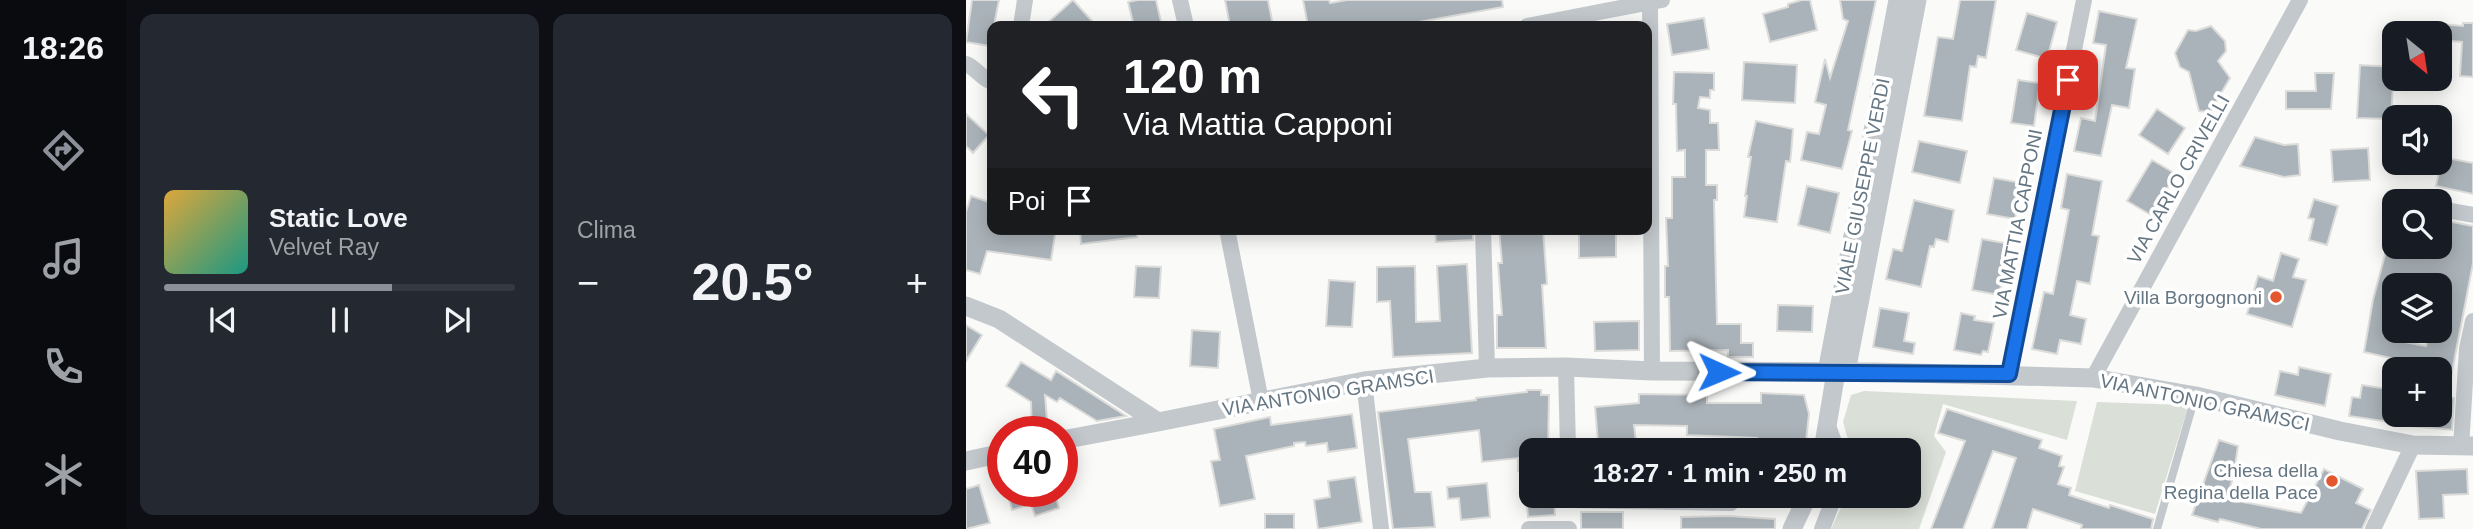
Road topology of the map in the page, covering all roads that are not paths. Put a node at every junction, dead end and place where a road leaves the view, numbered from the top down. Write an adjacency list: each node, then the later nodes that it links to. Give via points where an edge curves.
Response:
1 (1024, 0): 8 (street)
2 (1180, 0): 9 (street)
3 (1898, 0): 22 (street, VIALE GIUSEPPE VERDI)
4 (1917, 0): 22 (street, VIALE GIUSEPPE VERDI)
5 (2084, 0): 23 (street, VIA MATTIA CAPPONI)
6 (2300, 0): 24 (street, VIA CARLO CRIVELLI)
7 (1656, 1): 10 (street); 21 (street)
8 (1022, 21)
9 (1185, 21)
10 (1553, 21)
11 (966, 64): 12 (street)
12 (987, 80)
13 (2452, 211): 14 (street)
14 (2473, 215)
15 (1228, 235): 27 (street)
16 (1483, 235): 20 (street)
17 (966, 306): 28 (street, via 999,319)
18 (2473, 321): 35 (street, via 2466,349)
19 (1566, 367): 20 (street, VIA ANTONIO GRAMSCI); 21 (street, VIA ANTONIO GRAMSCI); 31 (street)
20 (1487, 368): 25 (street, VIA ANTONIO GRAMSCI)
21 (1652, 370): 22 (street, VIA ANTONIO GRAMSCI)
22 (1836, 372): 23 (street, VIA ANTONIO GRAMSCI); 29 (street)
23 (2009, 374): 24 (street, VIA ANTONIO GRAMSCI)
24 (2093, 378): 26 (street, VIA ANTONIO GRAMSCI)
25 (1364, 382): 27 (street, VIA ANTONIO GRAMSCI); 41 (street)
26 (2196, 396): 34 (street, VIA ANTONIO GRAMSCI); 46 (lane)
27 (1261, 401): 28 (street, VIA ANTONIO GRAMSCI)
28 (1158, 422): 30 (street, VIA ANTONIO GRAMSCI)
29 (1827, 423): 32 (street); 33 (street)
30 (1078, 437)
31 (1568, 438)
32 (1825, 438)
33 (1833, 438)
34 (2413, 445): 35 (street, VIA ANTONIO GRAMSCI); 47 (street)
35 (2467, 446)
36 (987, 456): 37 (street)
37 (966, 461)
38 (1569, 508): 43 (street)
39 (1802, 508): 44 (street)
40 (1830, 508): 45 (street)
41 (1381, 529)
42 (1529, 529): 43 (street)
43 (1569, 529)
44 (1793, 529)
45 (1822, 529)
46 (2157, 529)
47 (2373, 529)

